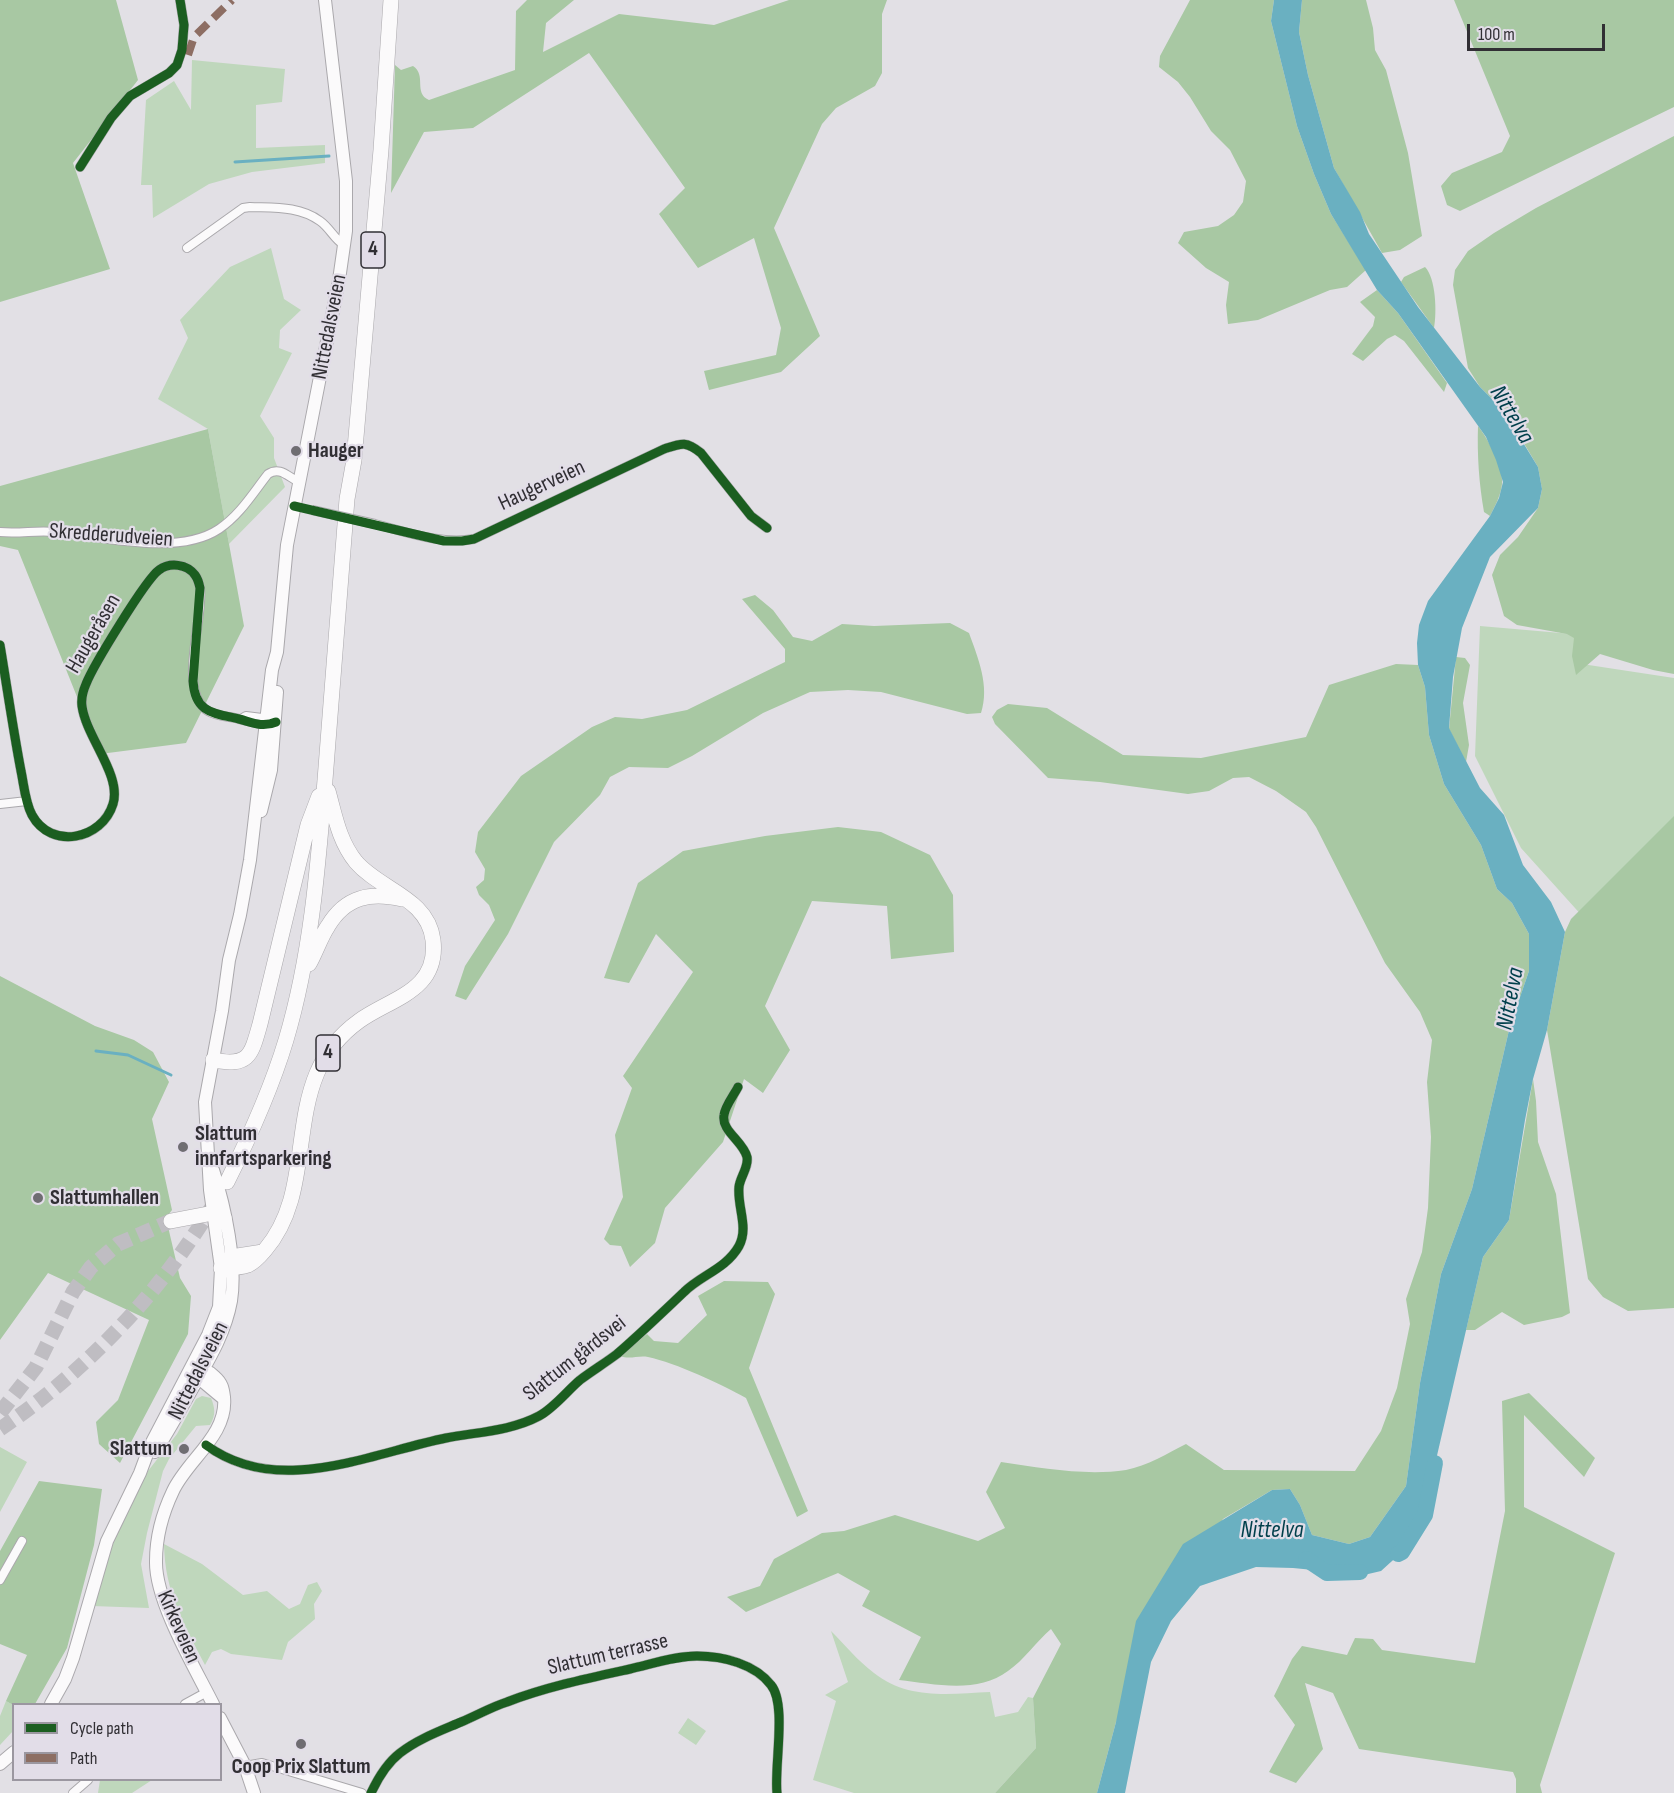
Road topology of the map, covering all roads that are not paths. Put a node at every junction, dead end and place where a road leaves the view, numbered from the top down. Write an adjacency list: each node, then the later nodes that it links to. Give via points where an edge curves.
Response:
1 (180, 0): 5 (street, via 183,50 177,65 130,96)
2 (325, 0): 6 (main road, Nittedalsveien, via 346,181)
3 (382, 0): 9 (highway, 4, via 374,149 346,459)
4 (391, 0): 9 (highway, 4, via 376,214 354,460)
5 (80, 167)
6 (344, 245): 7 (street, via 321,221 301,210 250,207); 8 (main road, Nittedalsveien)
7 (187, 248)
8 (299, 482): 10 (main road, Nittedalsveien); 12 (street, Skredderudveien, via 282,472 268,474 235,516 210,534 185,541 133,542 53,531)
9 (347, 499): 15 (highway, 4)
10 (294, 506): 11 (street, Haugerveien, bridge, via 444,541 462,541 474,539 682,443 701,453 751,516); 14 (main road, Nittedalsveien, via 285,555)
11 (767, 528)
12 (0, 532)
13 (0, 645): 16 (street, Haugeråsen)
14 (269, 722): 16 (street, Haugeråsen, via 214,714 197,700 193,681 201,588 187,568 163,567 153,574 129,612 90,675 82,697 86,718 113,782 114,803 109,813 96,828 78,837 67,837 39,825); 20 (main road, Nittedalsveien, via 243,904 229,960)
15 (325, 779): 18 (highway, 4, via 340,833 352,856 370,874); 19 (highway, 4, via 314,900); 20 (highway, 4, via 308,825 254,1044 237,1063)
16 (27, 801): 17 (street)
17 (0, 804)
18 (408, 900): 19 (highway, 4, via 378,895 348,905 328,926); 25 (highway, 4, via 423,914 431,930 434,949 429,968 414,990 358,1022 326,1056 310,1093 290,1201 277,1232 263,1252)
19 (302, 974): 22 (highway, 4, via 275,1074)
20 (213, 1060): 23 (main road, Nittedalsveien, via 205,1112 209,1156 219,1189)
21 (738, 1087): 28 (street, Slattum gårdsvei, via 723,1115 724,1126 743,1146 748,1161 739,1187 743,1227 740,1244 716,1271 686,1290 662,1315 540,1415 512,1426 340,1465 289,1472 251,1468)
22 (227, 1182)
23 (219, 1215): 24 (highway); 25 (main road, Nittedalsveien)
24 (171, 1221)
25 (228, 1264): 26 (main road, Nittedalsveien, via 219,1307); 27 (main road, Nittedalsveien, via 232,1289 226,1321)
26 (190, 1368): 27 (main road, Kirkeveien); 29 (main road, Nittedalsveien)
27 (201, 1374): 28 (main road, Kirkeveien, via 224,1399 225,1408 222,1421); 29 (main road, Nittedalsveien)
28 (206, 1445): 32 (main road, Kirkeveien, via 171,1494 156,1561 165,1606)
29 (140, 1473): 33 (main road, Nittedalsveien, via 107,1541 73,1658)
30 (22, 1541): 31 (street)
31 (0, 1580)
32 (207, 1692): 34 (street, Kirkeveien); 35 (main road, Kirkeveien)
33 (52, 1703)
34 (187, 1703)
35 (212, 1703)
36 (222, 1722): 39 (main road)
37 (12, 1754): 38 (main road)
38 (0, 1764)
39 (245, 1766): 42 (main road); 43 (street, via 262,1763)
40 (86, 1781): 41 (street)
41 (73, 1793)
42 (254, 1793)
43 (362, 1793)
44 (371, 1793): 45 (street, Slattum terrasse, via 398,1754 419,1740 507,1702 580,1681 696,1656 750,1668 774,1688 779,1733)
45 (777, 1793)

